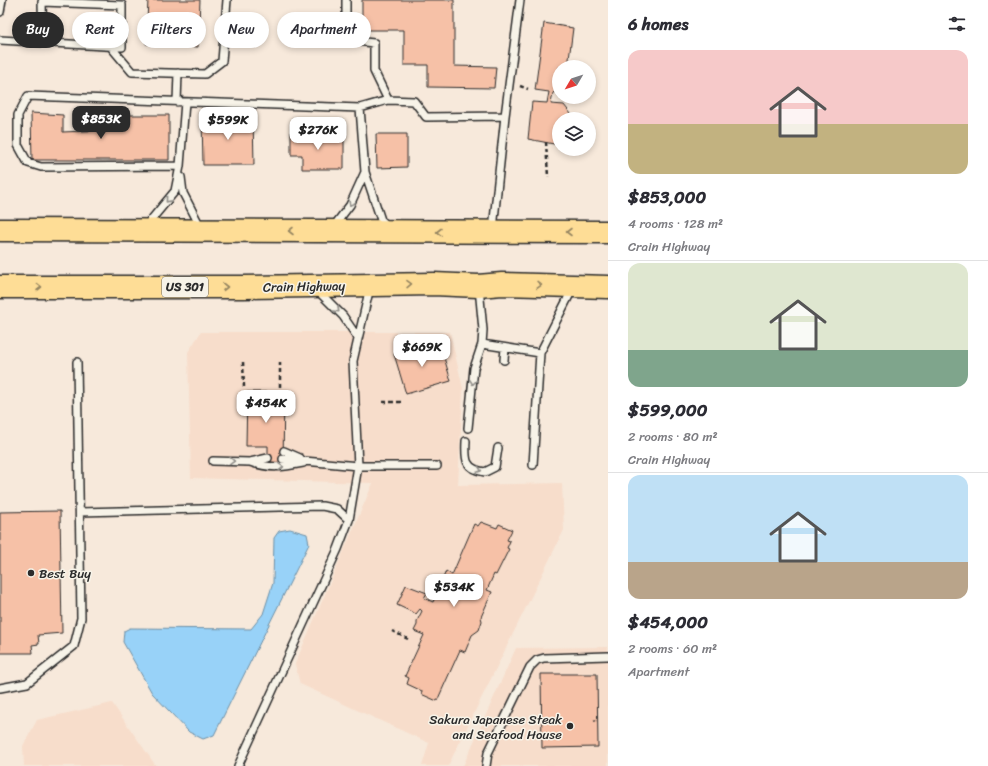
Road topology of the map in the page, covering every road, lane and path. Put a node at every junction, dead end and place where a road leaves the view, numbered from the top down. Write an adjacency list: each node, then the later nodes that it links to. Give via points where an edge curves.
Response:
1 (2, 0): 5 (lane)
2 (227, 0): 11 (lane, via 222,61 205,74)
3 (346, 0): 15 (lane, via 346,30 355,41 374,42 374,71)
4 (520, 0): 19 (lane)
5 (0, 12)
6 (42, 12): 7 (lane, via 42,2 122,5)
7 (122, 12)
8 (0, 40): 9 (lane)
9 (12, 41)
10 (112, 48): 11 (lane, via 132,72)
11 (178, 73): 16 (lane)
12 (519, 86): 13 (path)
13 (528, 89)
14 (110, 99): 16 (lane); 20 (path); 22 (lane, via 28,96 18,115 18,145 28,162 41,167)
15 (388, 100): 18 (lane); 19 (lane, via 414,101 426,117)
16 (177, 102): 17 (lane)
17 (185, 102): 18 (lane); 22 (lane)
18 (360, 108): 23 (lane)
19 (506, 116): 32 (lane)
20 (110, 127)
21 (546, 142): 24 (path)
22 (180, 166): 26 (lane, one-way to 26, via 174,193); 29 (lane, via 183,193)
23 (365, 172): 30 (lane, one-way to 30, via 350,205); 31 (lane, via 382,220)
24 (548, 177)
25 (0, 218): 26 (highway)
26 (144, 229): 28 (highway)
27 (0, 230): 28 (highway)
28 (176, 231): 29 (highway)
29 (202, 231): 30 (highway, one-way to 29)
30 (330, 231): 31 (highway)
31 (393, 232): 32 (highway, one-way to 31)
32 (493, 232): 33 (highway, one-way to 32)
33 (608, 232)
34 (370, 285): 35 (highway, Crain Highway / US 301); 36 (highway, Crain Highway / US 301, one-way to 36); 40 (lane)
35 (313, 286): 39 (highway, Crain Highway / US 301, one-way to 35); 40 (lane, one-way to 40, via 343,316)
36 (478, 286): 37 (highway, Crain Highway / US 301, one-way to 37); 41 (lane)
37 (574, 286): 38 (highway, Crain Highway / US 301); 43 (lane)
38 (608, 287)
39 (0, 288)
40 (358, 338): 61 (lane, via 353,361)
41 (482, 344): 42 (lane); 52 (lane, one-way to 52, via 474,368)
42 (505, 348): 43 (lane); 44 (lane)
43 (540, 353): 60 (lane)
44 (504, 360)
45 (77, 362): 63 (lane)
46 (243, 362): 49 (path)
47 (280, 362): 48 (path)
48 (280, 387)
49 (244, 388)
50 (383, 402): 51 (path)
51 (403, 402)
52 (468, 428)
53 (466, 441): 54 (lane, one-way to 54, via 465,455 468,465 476,471 485,472 495,467)
54 (498, 448)
55 (268, 455): 58 (lane)
56 (284, 455): 59 (lane)
57 (213, 461): 58 (lane, one-way to 58)
58 (250, 462): 59 (lane, one-way to 59, via 280,468)
59 (311, 462): 61 (lane)
60 (533, 465)
61 (358, 466): 62 (lane); 64 (lane)
62 (437, 466)
63 (80, 512): 64 (lane, via 322,506 337,509); 68 (lane, via 81,618 74,646 27,683)
64 (349, 520): 69 (lane)
65 (392, 631): 66 (path)
66 (408, 639)
67 (608, 656): 70 (lane, via 536,660 530,667 488,753)
68 (0, 688)
69 (238, 766)
70 (486, 766)

